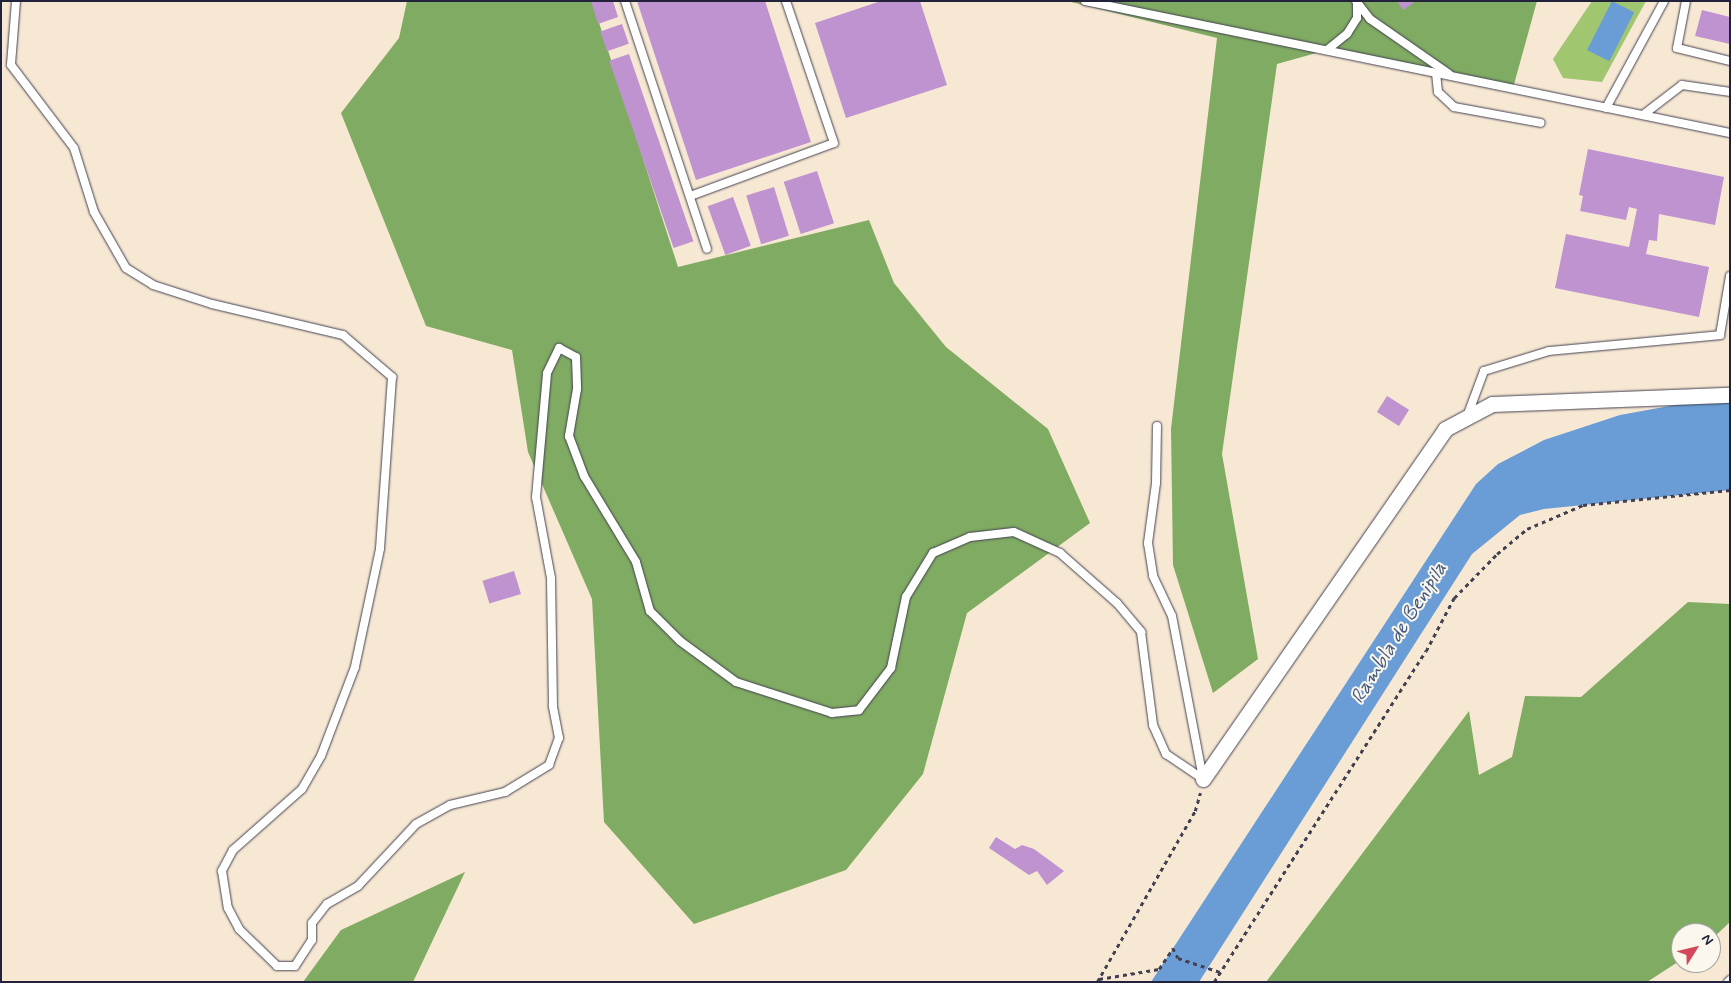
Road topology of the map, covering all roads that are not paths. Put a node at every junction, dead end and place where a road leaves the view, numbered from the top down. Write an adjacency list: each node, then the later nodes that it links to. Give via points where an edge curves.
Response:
1 (16, 1): 23 (lane, via 10,65 74,148 94,212 126,268 153,285 204,302 343,335 392,377 380,549 355,666 321,756 302,788 233,850 222,870 228,908 239,929 277,966 295,966 312,940 312,923 327,904 358,886 416,824 450,805 505,792 549,765 559,738 553,706 551,578 536,497 547,373 559,348 576,357 577,389 568,436 584,476 636,562 650,611 680,640 736,682 832,713 859,710 891,668 906,597 933,553 970,538 1014,532 1060,553 1117,603 1141,632 1153,725 1166,754)
2 (626, 1): 17 (lane)
3 (786, 1): 17 (lane, via 834,143)
4 (1085, 1): 8 (lane)
5 (1356, 1): 8 (lane, via 1356,18 1347,34); 11 (lane, via 1370,18)
6 (1664, 1): 13 (lane)
7 (1686, 1): 9 (lane, via 1677,48)
8 (1326, 50): 10 (lane)
9 (1730, 62)
10 (1436, 73): 11 (lane); 15 (lane, via 1438,92 1454,107)
11 (1452, 76): 13 (lane)
12 (1730, 92): 14 (lane, via 1682,85)
13 (1606, 108): 14 (lane)
14 (1643, 115): 16 (lane)
15 (1541, 124)
16 (1730, 133)
17 (690, 196): 18 (lane)
18 (707, 249)
19 (1730, 276): 21 (lane, via 1720,335 1549,351 1484,371)
20 (1730, 395): 21 (street, via 1509,402)
21 (1468, 414): 23 (street, via 1430,445)
22 (1157, 426): 23 (lane, via 1156,483 1148,543 1153,576 1172,616)
23 (1203, 779)

